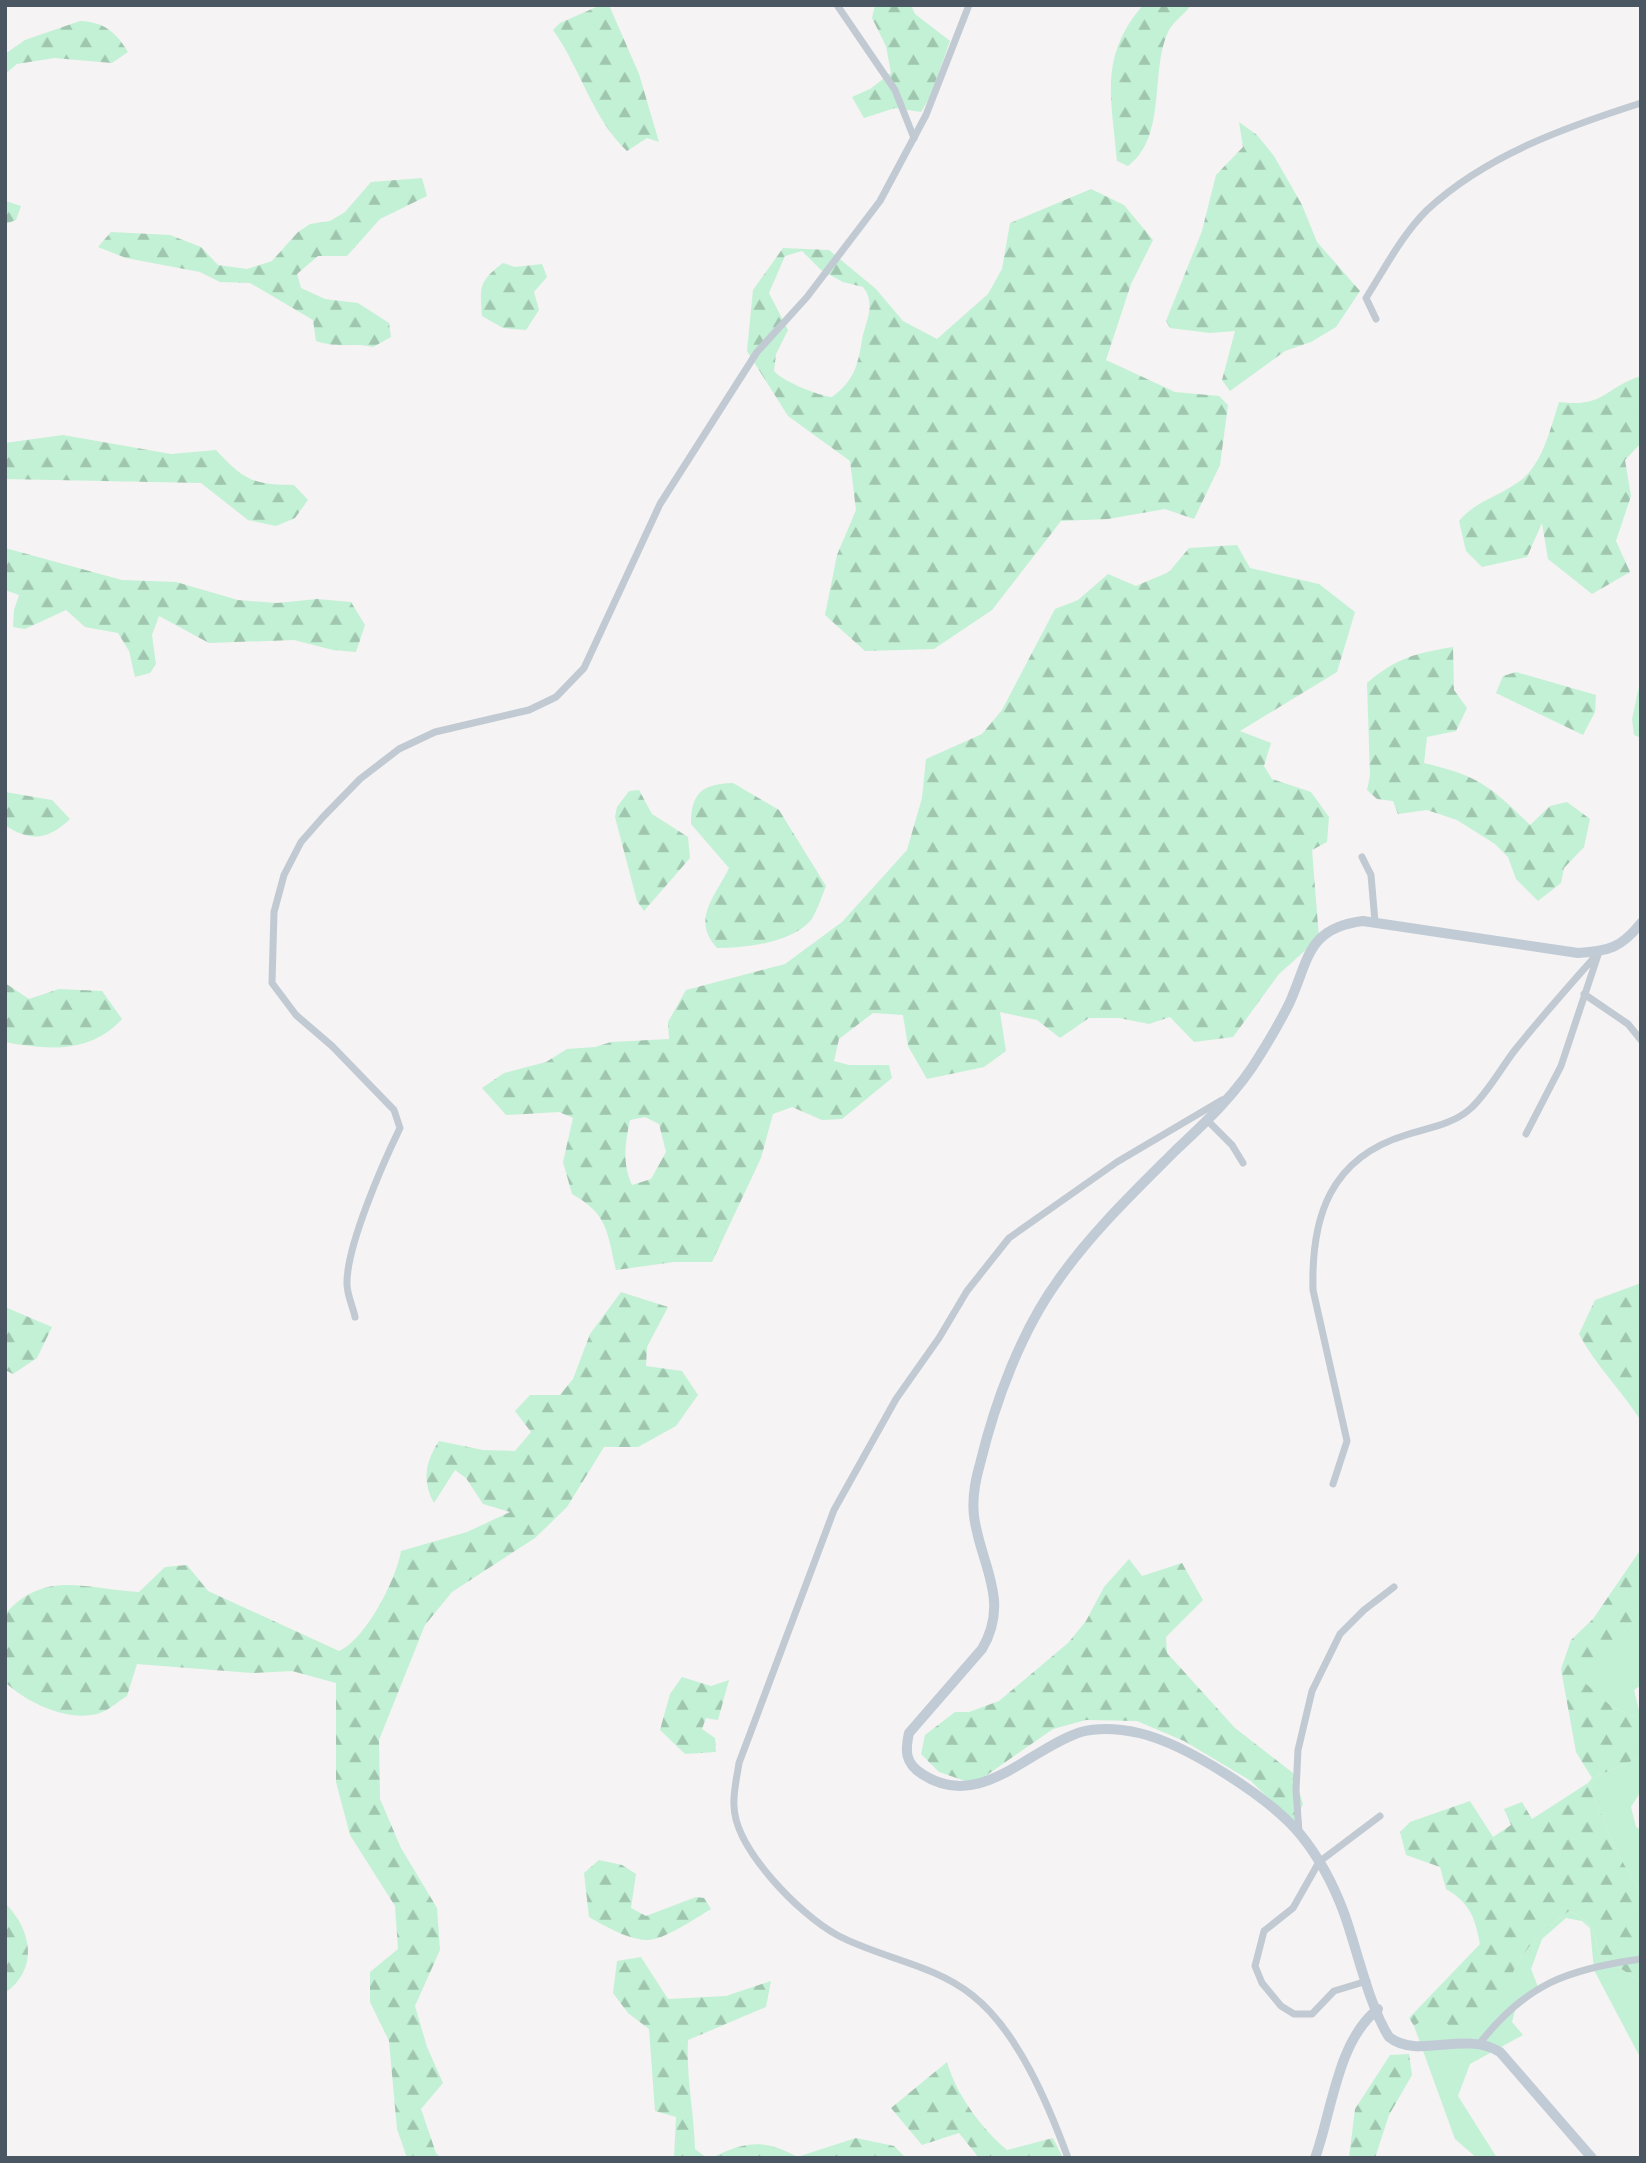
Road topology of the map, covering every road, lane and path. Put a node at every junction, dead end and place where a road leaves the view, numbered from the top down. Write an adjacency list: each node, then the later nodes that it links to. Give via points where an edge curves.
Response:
1 (837, 5): 4 (street, via 895,90)
2 (969, 5): 4 (street)
3 (1641, 103): 5 (street, via 1538,139 1427,211 1366,298)
4 (914, 138): 18 (street, via 880,201 807,297 757,352 660,504 583,668 556,697 528,710 435,732 399,749 360,779 323,817 301,842 284,875 274,912 272,983 296,1015 394,1110 400,1128 356,1241 347,1284)
5 (1376, 319)
6 (1362, 857): 7 (street, via 1371,875)
7 (1375, 922): 11 (main road, via 1550,950); 14 (main road, via 1344,923 1319,938 1260,1056)
8 (1641, 923): 10 (main road)
9 (1641, 934): 10 (street)
10 (1628, 939): 11 (main road)
11 (1599, 952): 12 (street); 19 (street, via 1469,1110 1437,1128 1374,1147 1343,1170 1324,1207 1312,1290 1347,1441)
12 (1584, 994): 13 (street, via 1628,1024); 16 (street, via 1561,1066)
13 (1641, 1040)
14 (1234, 1093): 15 (main road); 28 (street, via 1117,1162 1009,1238 967,1291 896,1399 834,1510 739,1763 734,1807 745,1841 774,1884 835,1934 944,1977 973,1995 1000,2023 1045,2101)
15 (1207, 1120): 17 (street); 22 (main road, via 1089,1242 1035,1318 992,1424 974,1494 974,1517 993,1594 991,1634 909,1733 905,1750 908,1762 919,1773 965,1788 981,1785 1084,1731 1115,1729 1141,1734 1200,1758)
16 (1526, 1134)
17 (1243, 1163)
18 (355, 1317)
19 (1334, 1484)
20 (1394, 1587): 22 (street, via 1340,1634 1312,1691 1298,1750)
21 (1380, 1816): 23 (street)
22 (1299, 1833): 23 (main road)
23 (1319, 1862): 25 (main road, via 1343,1909); 25 (street, via 1293,1908 1264,1930 1255,1966 1262,1983 1281,2006 1294,2014 1312,2014 1334,1991)
24 (1641, 1959): 27 (street, via 1579,1970 1536,1987 1498,2019)
25 (1368, 1980): 26 (main road)
26 (1378, 2009): 27 (main road, via 1389,2037 1405,2046); 29 (main road, via 1350,2049)
27 (1480, 2043): 30 (main road, via 1500,2052)
28 (1069, 2158)
29 (1315, 2158)
30 (1592, 2158)

